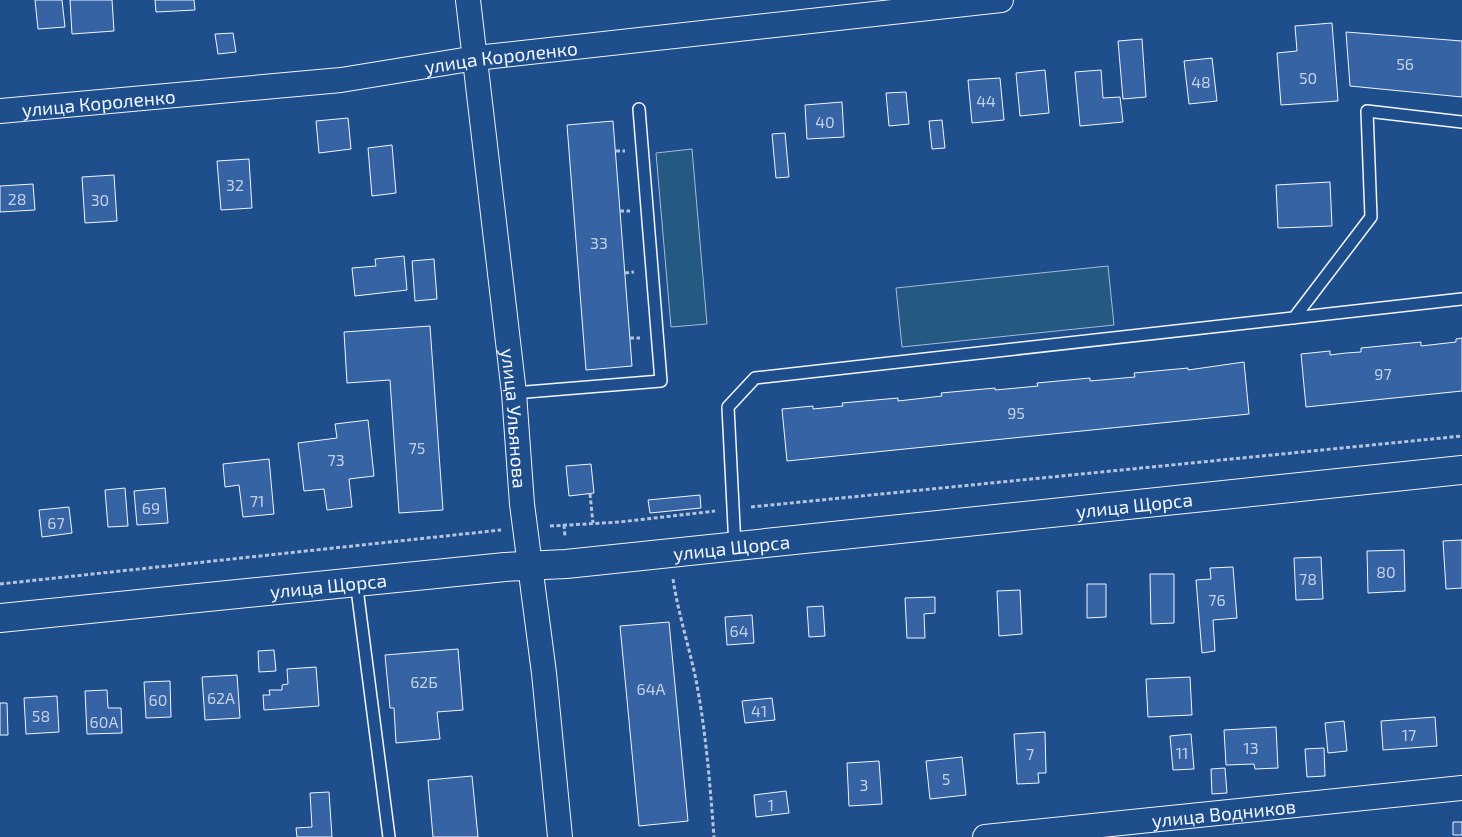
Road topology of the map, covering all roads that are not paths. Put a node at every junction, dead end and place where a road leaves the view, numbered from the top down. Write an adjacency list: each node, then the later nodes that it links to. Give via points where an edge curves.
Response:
1 (468, 0): 3 (street, улица Ульянова)
2 (1001, 0): 3 (street, улица Короленко)
3 (476, 58): 5 (street, улица Короленко, via 341,80); 9 (street, улица Ульянова)
4 (639, 109): 9 (lane, via 661,381)
5 (0, 111)
6 (1462, 122): 8 (lane, via 1367,111 1371,217)
7 (1462, 299): 8 (lane)
8 (1294, 318): 11 (lane, via 755,378 728,407)
9 (514, 393): 12 (street, улица Ульянова, via 522,504)
10 (1462, 470): 11 (main road, улица Щорса)
11 (735, 547): 12 (main road, улица Щорса)
12 (531, 566): 13 (main road, улица Щорса); 17 (street, улица Ульянова)
13 (356, 581): 14 (main road, улица Щорса); 16 (lane)
14 (0, 618)
15 (1462, 788): 18 (street, улица Водников)
16 (389, 837)
17 (560, 837)
18 (985, 837)

